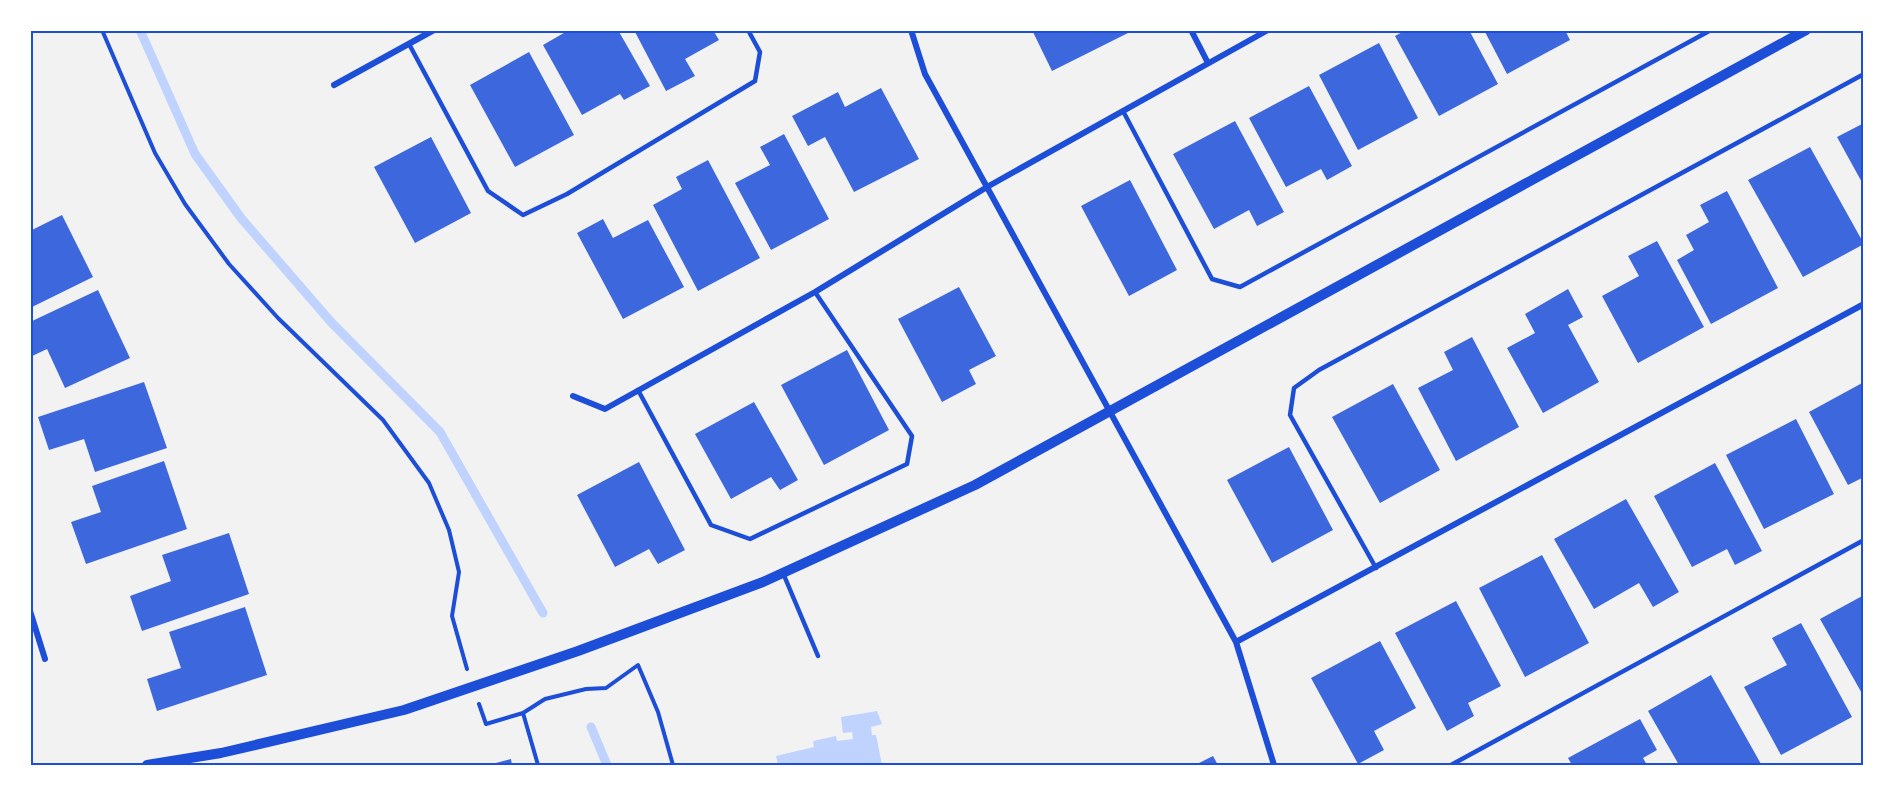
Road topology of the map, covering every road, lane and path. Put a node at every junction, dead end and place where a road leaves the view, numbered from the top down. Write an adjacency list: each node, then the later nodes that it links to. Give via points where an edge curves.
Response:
1 (102, 30): 27 (path, via 155,153 185,204 229,264 382,420 429,483 459,572 452,616)
2 (434, 30): 9 (street)
3 (748, 30): 9 (lane, via 760,51 755,81 567,194 523,215 488,191)
4 (911, 30): 14 (street, via 925,74)
5 (1191, 30): 10 (street)
6 (1268, 30): 10 (street)
7 (1712, 30): 13 (lane, via 1240,287 1212,279)
8 (1806, 30): 19 (street)
9 (409, 44): 12 (street)
10 (1208, 63): 13 (street)
11 (1864, 74): 21 (lane, via 1319,370 1294,388 1290,415)
12 (334, 85)
13 (1123, 111): 14 (street)
14 (987, 187): 15 (street); 19 (street)
15 (815, 292): 17 (street); 17 (lane, via 912,436 906,464 750,539 711,525)
16 (1864, 304): 21 (street)
17 (638, 390): 18 (street, via 606,409)
18 (573, 396)
19 (1109, 411): 22 (street, via 975,485); 24 (street)
20 (1864, 540): 33 (lane)
21 (1376, 568): 24 (street)
22 (783, 573): 25 (lane); 27 (street)
23 (30, 611): 26 (street)
24 (1236, 642): 32 (street)
25 (818, 656)
26 (45, 659)
27 (473, 687): 28 (path, via 486,724); 29 (street, via 404,710 221,753)
28 (523, 713): 30 (path); 31 (path, via 545,699 606,688 638,665 658,712)
29 (147, 765)
30 (538, 765)
31 (673, 765)
32 (1274, 765)
33 (1451, 765)

